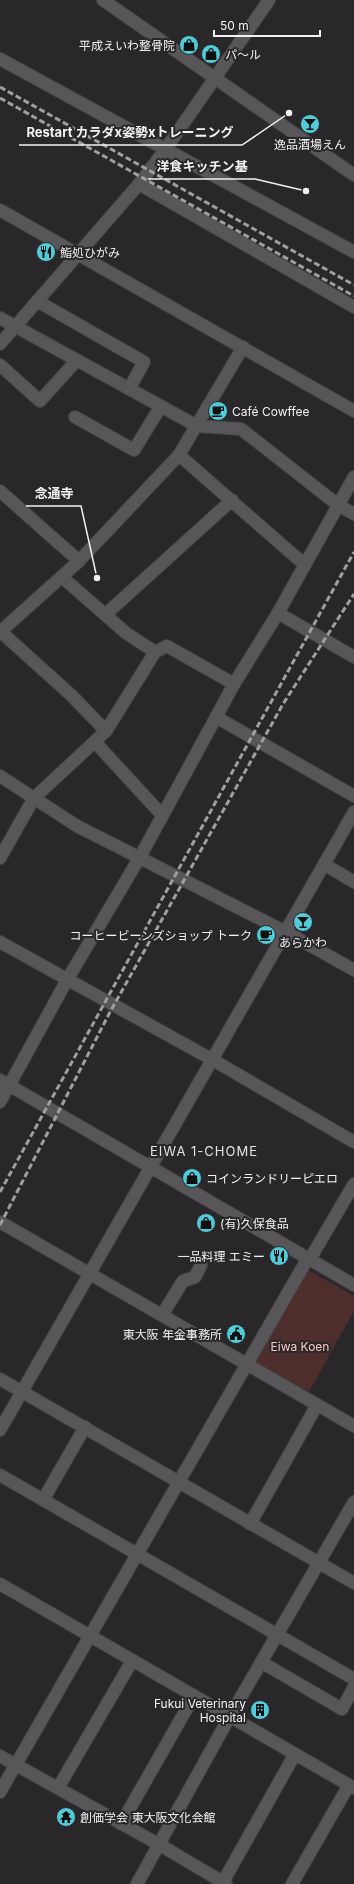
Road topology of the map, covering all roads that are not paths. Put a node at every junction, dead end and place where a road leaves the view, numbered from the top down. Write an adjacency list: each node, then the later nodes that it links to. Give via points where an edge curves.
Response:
1 (103, 0): 3 (street)
2 (269, 0): 5 (street)
3 (117, 4): 5 (street)
4 (0, 59): 6 (street)
5 (215, 79): 6 (street); 7 (street)
6 (165, 150): 8 (street); 10 (street)
7 (354, 175)
8 (139, 184): 11 (street); 13 (street)
9 (0, 210): 11 (street)
10 (354, 252)
11 (78, 254): 12 (street); 17 (street)
12 (37, 301): 15 (street); 20 (street, via 144,362)
13 (354, 307)
14 (0, 318): 15 (street)
15 (15, 326): 16 (street); 18 (street)
16 (0, 344)
17 (242, 347): 22 (street); 24 (street)
18 (77, 360): 19 (street, via 40,401); 20 (street)
19 (0, 365)
20 (129, 389): 21 (street)
21 (160, 406): 23 (street, via 134,450); 24 (street)
22 (354, 411)
23 (75, 417)
24 (197, 426): 25 (street); 29 (street, via 241,429)
25 (180, 455): 28 (street); 31 (street)
26 (354, 477): 29 (street)
27 (0, 491): 31 (street)
28 (232, 500): 32 (street); 35 (street)
29 (338, 505): 30 (street); 32 (street)
30 (354, 514)
31 (79, 561): 33 (street)
32 (305, 565): 34 (street)
33 (62, 577): 35 (street); 36 (street)
34 (278, 613): 38 (street); 39 (street)
35 (106, 614): 37 (street, via 126,633)
36 (0, 632): 41 (street, via 71,695)
37 (155, 652): 39 (street, via 167,646); 41 (street)
38 (354, 657)
39 (234, 684): 40 (street)
40 (216, 717): 44 (street); 47 (street)
41 (106, 731): 42 (street)
42 (95, 742): 45 (street); 47 (street)
43 (0, 776): 45 (street)
44 (354, 796)
45 (34, 798): 48 (street, via 77,826); 49 (street)
46 (354, 812): 50 (street)
47 (162, 815): 48 (street)
48 (140, 857): 52 (street); 55 (street)
49 (0, 858)
50 (324, 864): 51 (street); 52 (street)
51 (354, 882)
52 (286, 932): 54 (street); 56 (street)
53 (0, 942): 55 (street)
54 (354, 970)
55 (67, 980): 56 (street); 57 (street)
56 (213, 1060): 59 (street); 60 (street)
57 (4, 1083): 58 (street); 60 (street)
58 (0, 1102)
59 (354, 1142)
60 (151, 1167): 63 (street); 65 (street)
61 (354, 1184): 63 (street)
62 (0, 1222): 65 (street)
63 (309, 1259): 66 (street); 68 (street)
64 (201, 1265): 67 (street, via 195,1277 182,1281)
65 (90, 1273): 67 (street); 70 (street)
66 (354, 1285)
67 (162, 1315): 68 (street)
68 (247, 1364): 71 (street); 76 (street)
69 (0, 1379): 70 (street)
70 (22, 1392): 73 (street); 74 (street)
71 (318, 1405): 72 (street); 79 (street)
72 (354, 1426)
73 (85, 1427): 76 (street); 77 (street)
74 (0, 1430)
75 (0, 1475): 77 (street)
76 (178, 1481): 79 (street); 80 (street)
77 (43, 1500): 80 (street)
78 (354, 1502): 81 (street)
79 (250, 1524): 81 (street)
80 (137, 1554): 84 (street); 85 (street)
81 (319, 1563): 82 (street); 84 (street)
82 (354, 1583)
83 (0, 1584): 85 (street)
84 (277, 1635): 87 (street); 88 (street)
85 (89, 1636): 86 (street); 94 (street)
86 (132, 1660): 90 (street); 96 (street)
87 (261, 1662): 89 (street, via 342,1708); 91 (street)
88 (354, 1679)
89 (354, 1687)
90 (194, 1696): 91 (street); 98 (street)
91 (230, 1716): 92 (street); 99 (street)
92 (295, 1754): 95 (street); 100 (street)
93 (0, 1756): 94 (street)
94 (16, 1765): 96 (street); 97 (street)
95 (351, 1786): 102 (street)
96 (58, 1788): 98 (street)
97 (0, 1792)
98 (122, 1824): 99 (street)
99 (160, 1845): 100 (street); 101 (street)
100 (224, 1883)
101 (137, 1884)
102 (292, 1884)

